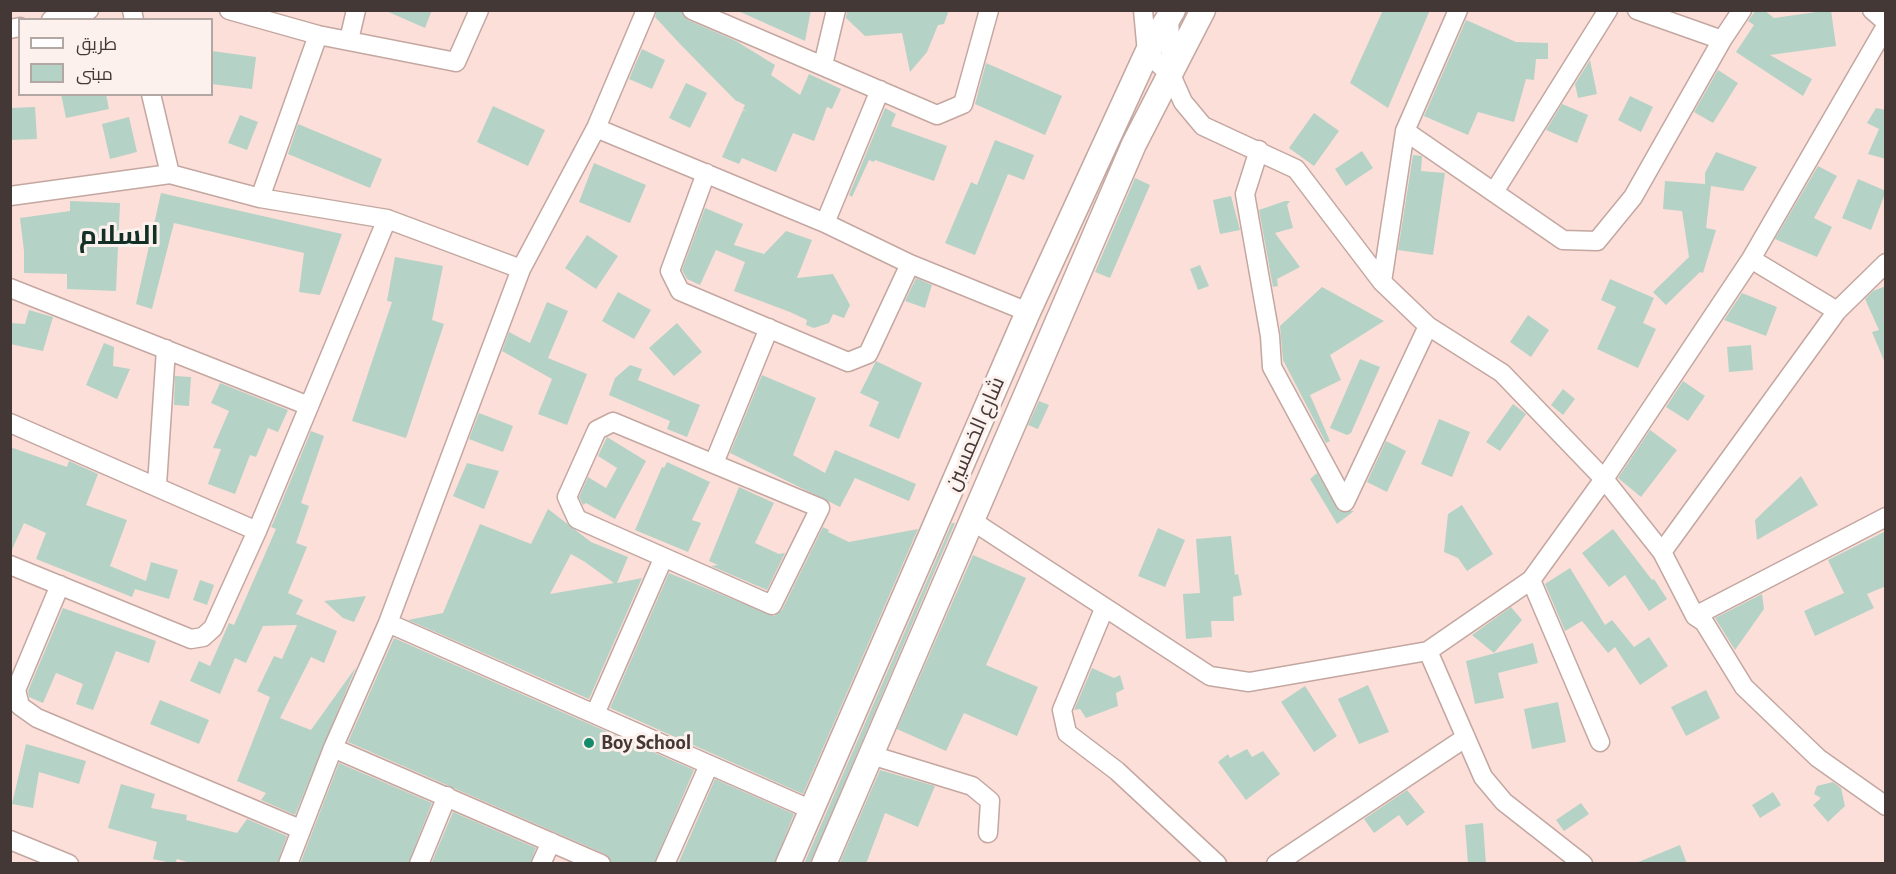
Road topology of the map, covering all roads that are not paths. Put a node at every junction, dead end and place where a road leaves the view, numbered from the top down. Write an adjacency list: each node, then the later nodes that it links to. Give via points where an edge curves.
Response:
1 (89, 10): 17 (street)
2 (229, 10): 19 (street)
3 (356, 10): 20 (street)
4 (479, 10): 20 (street, via 456,62)
5 (646, 10): 27 (street)
6 (692, 10): 23 (street)
7 (836, 10): 23 (street)
8 (989, 10): 25 (street, via 963,104 938,115)
9 (1143, 10): 22 (street)
10 (1203, 10): 24 (main road, شارع الخمسين)
11 (1458, 10): 28 (street)
12 (1608, 10): 32 (street)
13 (1637, 10): 21 (street)
14 (1742, 10): 21 (street)
15 (1872, 10): 18 (street)
16 (1170, 13): 22 (main road, شارع الخمسين); 24 (street)
17 (59, 18)
18 (1886, 24): 37 (street)
19 (318, 35): 20 (street); 34 (street)
20 (348, 40)
21 (1722, 40): 32 (street, via 1633,197 1597,241 1563,240)
22 (1147, 53): 24 (street); 44 (main road, شارع الخمسين)
23 (823, 64): 25 (street)
24 (1171, 75): 29 (street, via 1183,102 1203,126); 54 (main road, شارع الخمسين, via 1134,144)
25 (880, 90): 36 (street)
26 (152, 96): 31 (street)
27 (596, 128): 30 (street); 40 (street)
28 (1405, 131): 32 (street); 41 (street)
29 (1259, 150): 41 (street, via 1296,169); 45 (street, via 1245,194 1272,367 1345,502)
30 (706, 173): 36 (street); 46 (street, via 670,272 681,291)
31 (170, 174): 33 (street); 34 (street)
32 (1494, 192)
33 (10, 196)
34 (260, 198): 35 (street)
35 (387, 219): 40 (street); 48 (street)
36 (825, 223): 39 (street)
37 (1750, 259): 43 (street); 51 (street)
38 (1886, 263): 43 (street)
39 (910, 264): 44 (street); 46 (street, via 868,354 848,362)
40 (521, 269): 63 (street)
41 (1382, 282): 45 (street)
42 (10, 288): 47 (street)
43 (1837, 311): 56 (street)
44 (1028, 312): 73 (main road, شارع الخمسين)
45 (1428, 326): 51 (street, via 1502,373)
46 (769, 328): 50 (street)
47 (166, 349): 48 (street); 52 (street)
48 (309, 406): 55 (street)
49 (10, 423): 52 (street)
50 (714, 463): 57 (street, via 613,422 597,430 567,497 574,512 578,519); 57 (street, via 820,508 772,606)
51 (1604, 479): 56 (street); 59 (street)
52 (157, 485): 55 (street)
53 (1886, 517): 62 (street)
54 (971, 520): 61 (street); 69 (main road, شارع الخمسين)
55 (257, 531): 60 (street, via 213,628 202,637 191,639)
56 (1662, 552): 62 (street)
57 (663, 559): 65 (street)
58 (10, 565): 60 (street)
59 (1531, 580): 64 (street); 67 (street)
60 (60, 585): 74 (street, via 16,690 20,706 37,718)
61 (1104, 609): 64 (street, via 1210,676 1249,681); 86 (street, via 1062,710 1067,733 1117,771)
62 (1695, 616): 72 (street, via 1704,622 1744,687 1818,758)
63 (388, 623): 65 (street); 68 (street)
64 (1428, 651): 66 (street)
65 (595, 714): 70 (street)
66 (1465, 738): 87 (street); 88 (street, via 1483,777 1504,802)
67 (1600, 742)
68 (333, 748): 71 (street); 74 (street)
69 (871, 755): 75 (street, via 978,790 990,801); 85 (main road, شارع الخمسين)
70 (709, 765): 73 (street); 83 (street)
71 (447, 796): 77 (street); 80 (street)
72 (1886, 806)
73 (812, 810): 84 (main road, شارع الخمسين)
74 (300, 829): 79 (street)
75 (988, 832)
76 (11, 840): 78 (street)
77 (551, 842): 81 (street); 82 (street)
78 (69, 864)
79 (288, 864)
80 (419, 864)
81 (541, 864)
82 (601, 864)
83 (665, 864)
84 (788, 864)
85 (824, 864)
86 (1217, 864)
87 (1276, 864)
88 (1583, 864)

